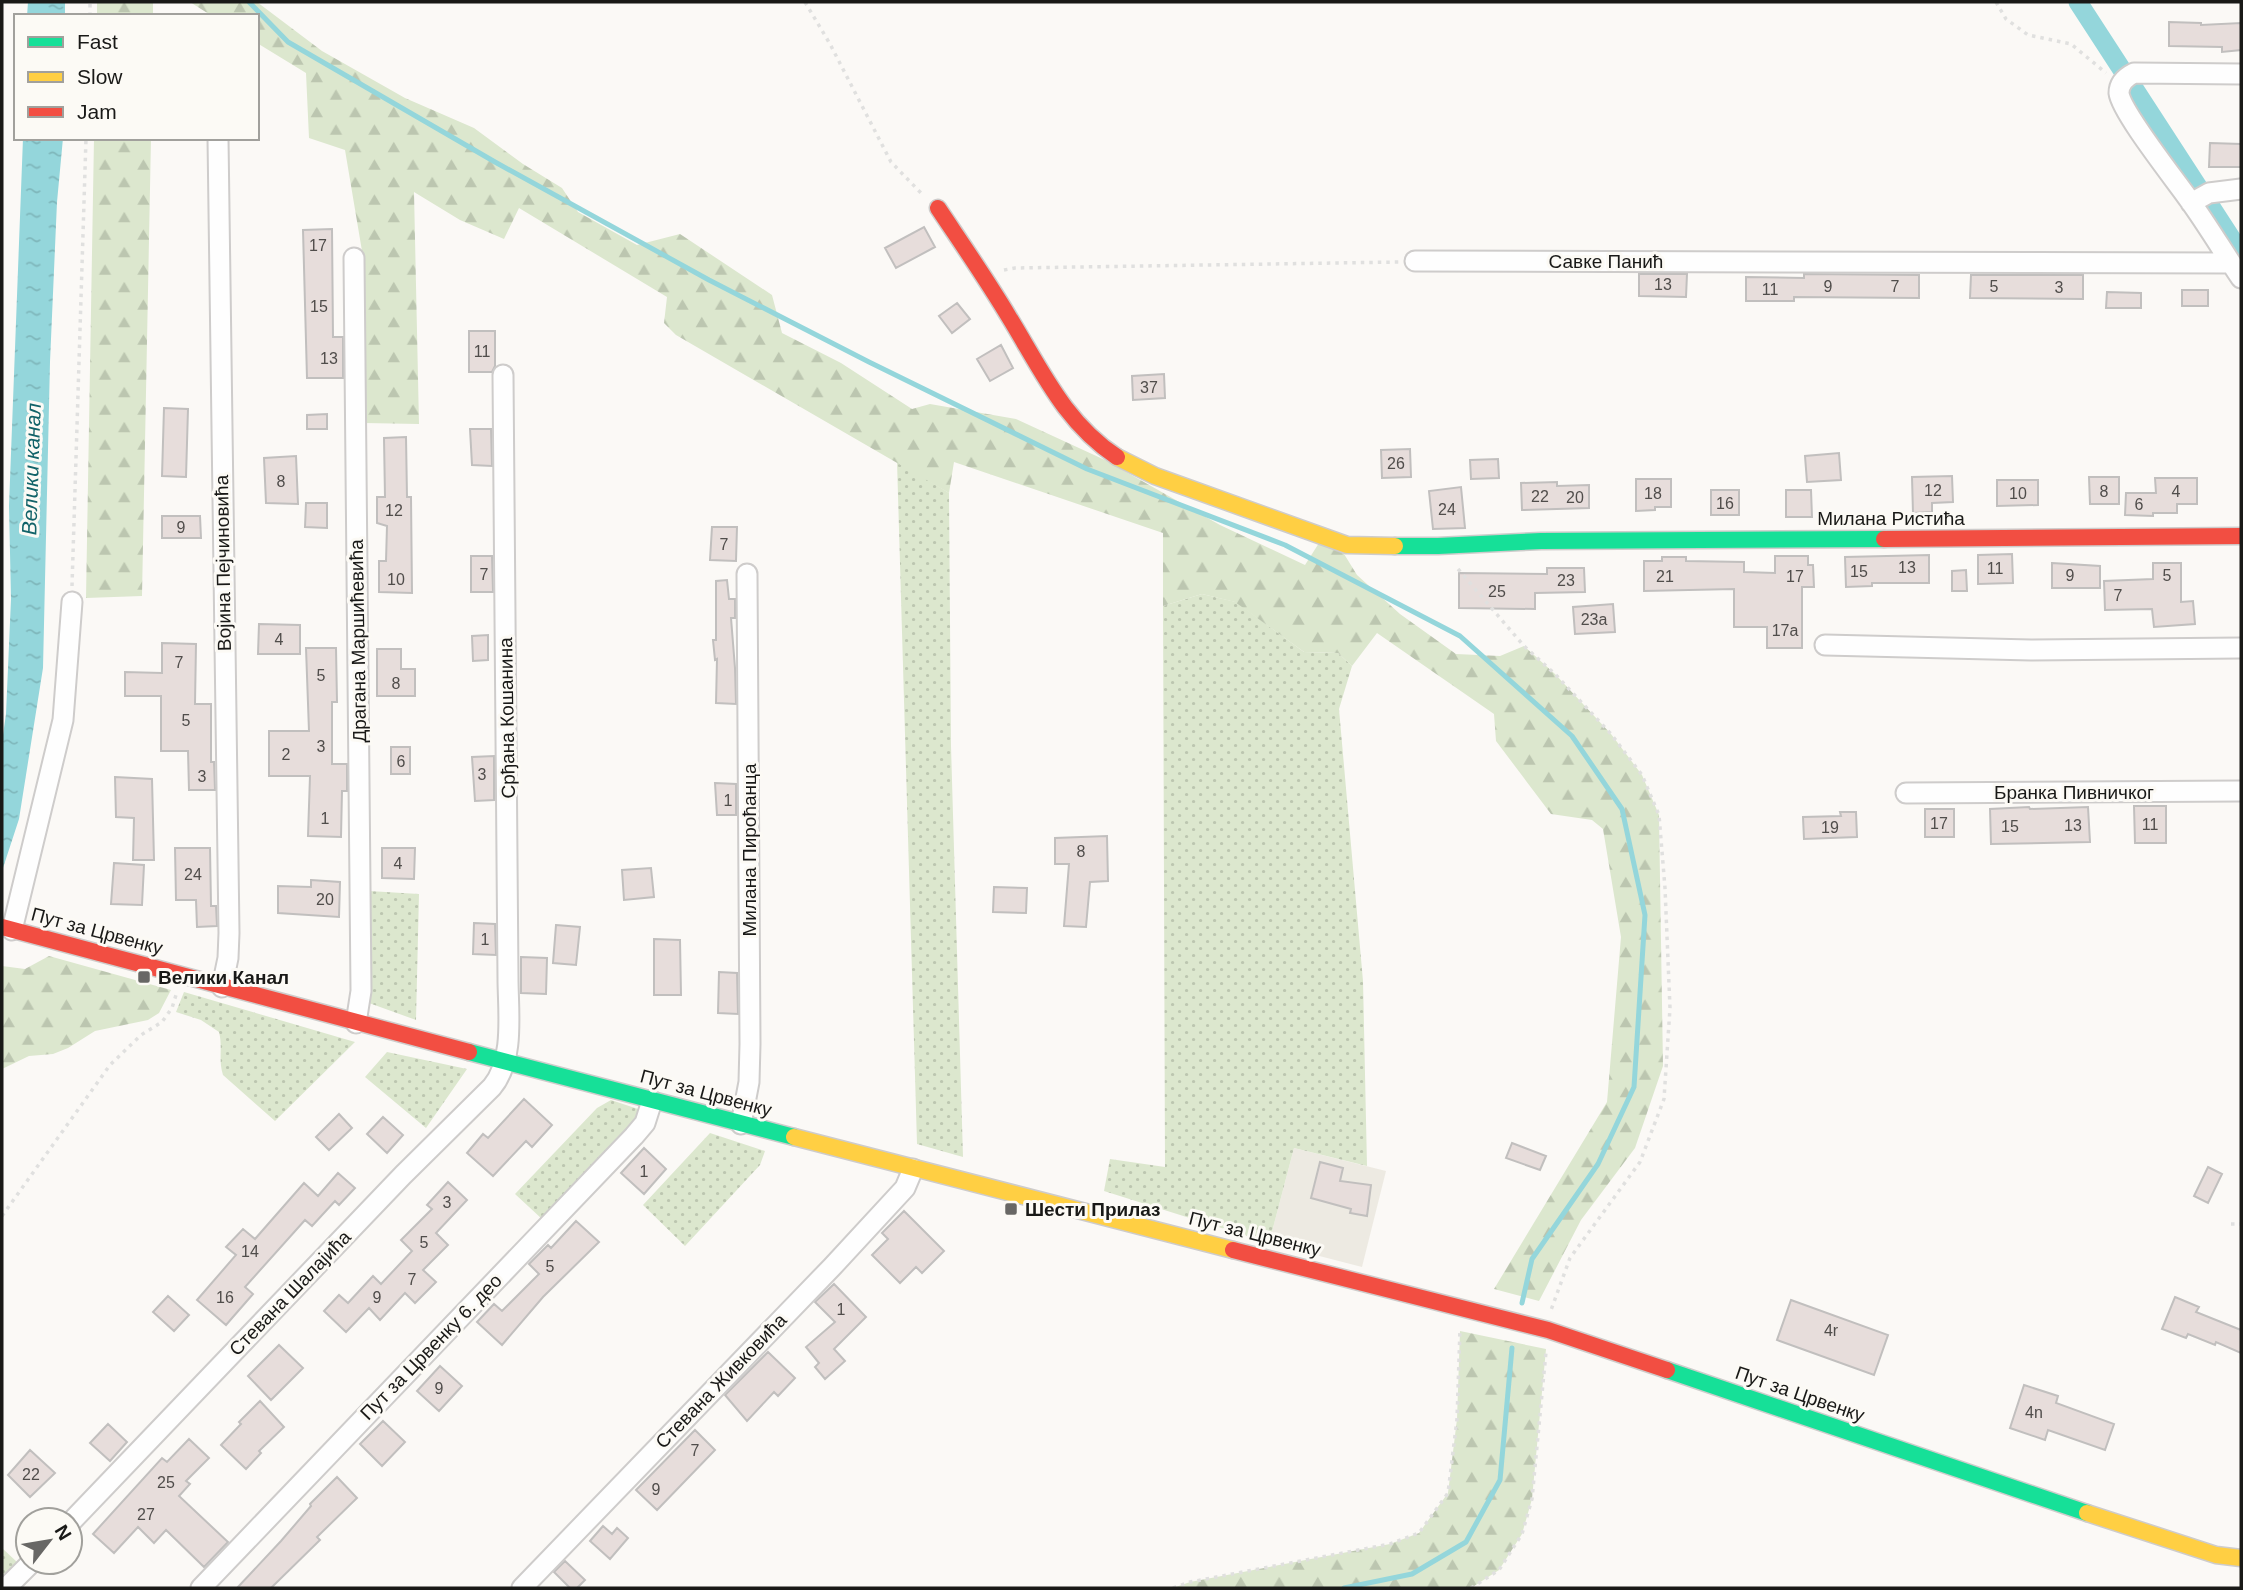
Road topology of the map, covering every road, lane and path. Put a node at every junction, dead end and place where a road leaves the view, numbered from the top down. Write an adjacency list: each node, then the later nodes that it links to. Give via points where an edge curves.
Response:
1 (805, 2): 9 (path, via 891,162)
2 (1996, 2): 4 (path, via 2006,19 2028,35 2071,44)
3 (2241, 74): 4 (street, via 2134,73)
4 (2120, 86): 8 (street, via 2122,103)
5 (86, 140): 18 (path)
6 (218, 140): 25 (street, Војина Пејчиновића, via 229,933)
7 (2241, 189): 8 (street, via 2209,193)
8 (2191, 203): 12 (street)
9 (938, 208): 13 (street, Милана Ристића)
10 (354, 258): 26 (street, Драгана Маршићевића, via 361,991)
11 (1415, 261): 12 (street, Савке Панић); 13 (path, via 1015,268)
12 (2236, 271)
13 (982, 275): 16 (street, Милана Ристића, via 1060,403 1084,432 1115,456 1156,476 1347,545)
14 (503, 375): 27 (street, Срђана Кошанина, via 508,800 508,1033)
15 (2241, 536): 16 (street, Милана Ристића, via 1541,541)
16 (1438, 546): 35 (path, via 1524,646 1611,734 1642,775 1659,816 1670,1008 1664,1099 1640,1162 1570,1258 1552,1301)
17 (747, 574): 29 (street, Милана Пироћанца, via 750,1044)
18 (72, 602): 23 (street, via 63,720)
19 (1825, 645): 20 (street, via 2031,650)
20 (2241, 648)
21 (2241, 791): 22 (street, Бранка Пивничког)
22 (1906, 793)
23 (7, 928): 24 (street, Пут за Црвенку)
24 (181, 976): 25 (street, Пут за Црвенку); 31 (path, via 172,1008 162,1022 110,1065)
25 (222, 987): 26 (street, Пут за Црвенку)
26 (356, 1023): 27 (street, Пут за Црвенку)
27 (504, 1061): 28 (street, Пут за Црвенку); 36 (street, Стевана Шалајића, via 492,1087)
28 (652, 1101): 29 (street, Пут за Црвенку); 38 (street, Пут за Црвенку 6. део, via 645,1123 634,1136)
29 (741, 1124): 30 (street, Пут за Црвенку)
30 (913, 1169): 34 (street, Пут за Црвенку); 39 (street, Стевана Живковића, via 905,1188 841,1257)
31 (2, 1216)
32 (2231, 1224): 33 (path)
33 (2241, 1224)
34 (1461, 1306): 35 (street, Пут за Црвенку); 40 (path, via 1457,1419 1448,1493 1419,1533 1390,1544)
35 (1548, 1330): 37 (street, Пут за Црвенку, via 2166,1540); 41 (path, via 1532,1499 1522,1534 1499,1570)
36 (84, 1507)
37 (2241, 1558)
38 (201, 1588)
39 (523, 1588)
40 (1173, 1588)
41 (1471, 1588)

